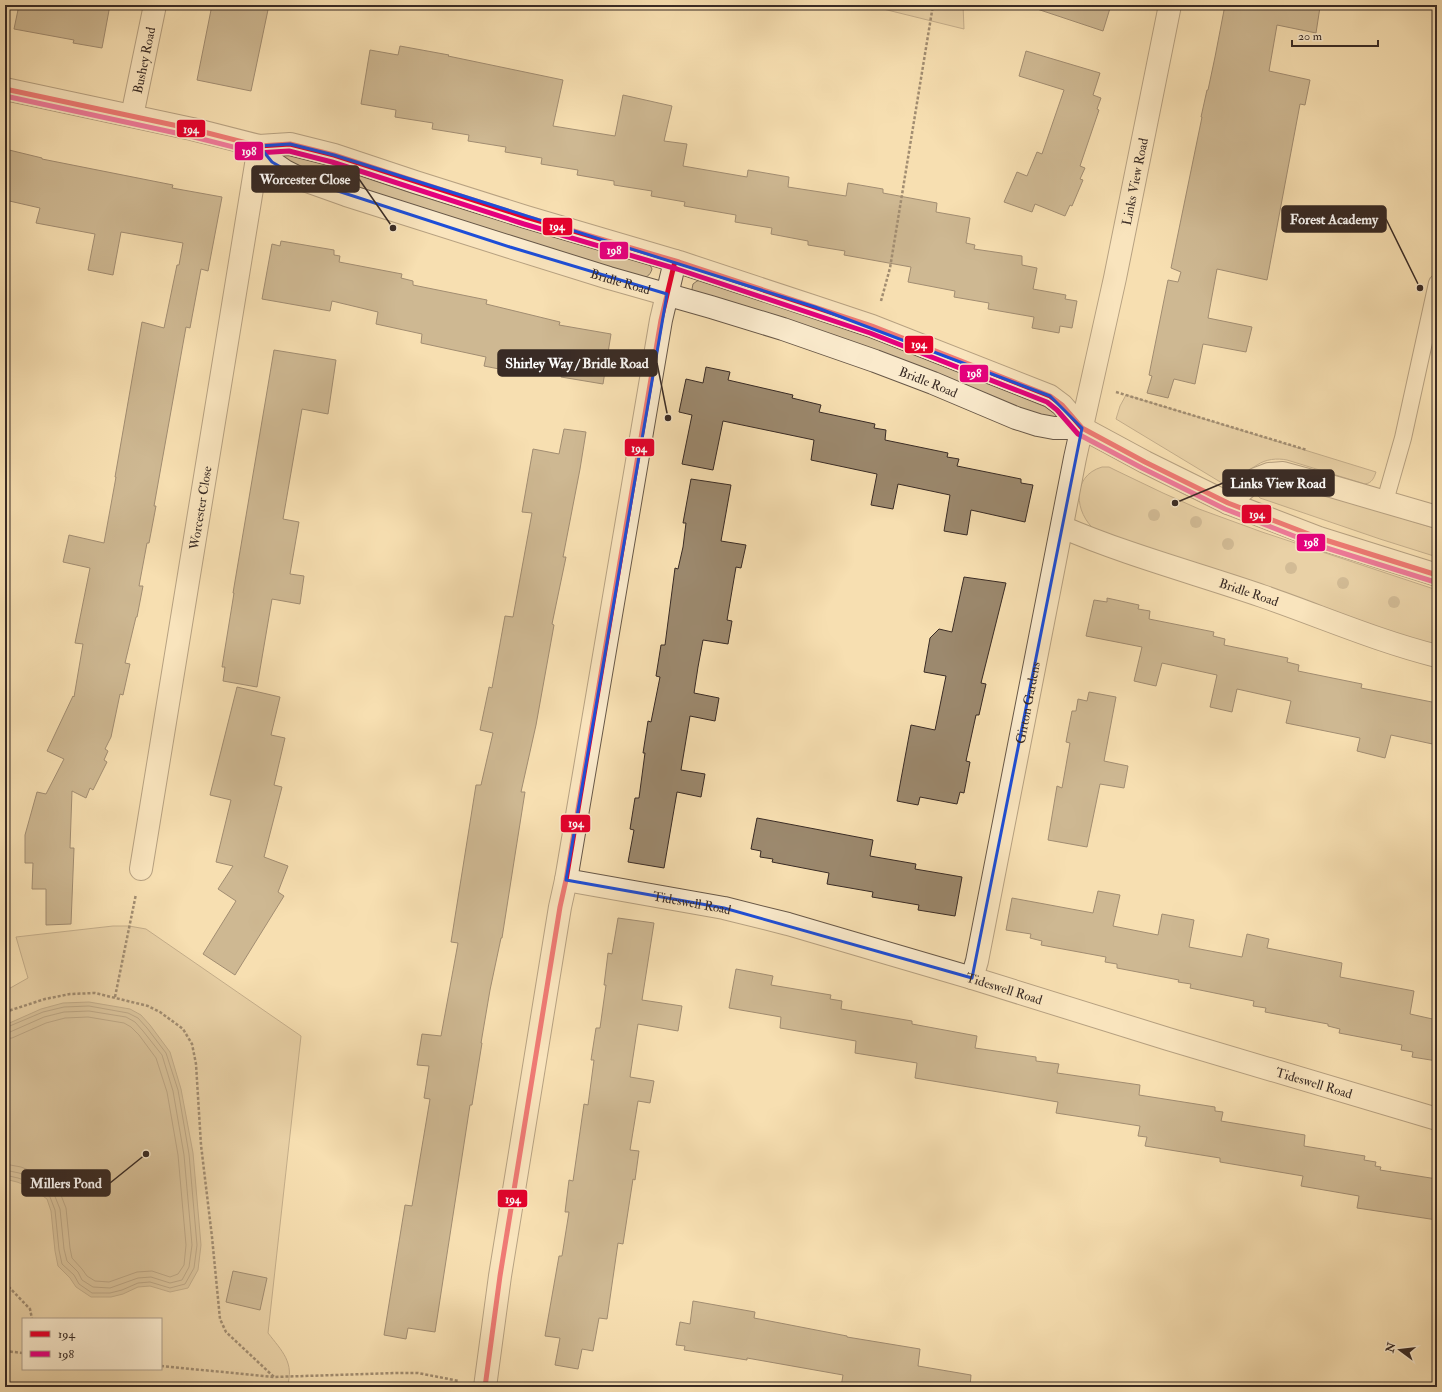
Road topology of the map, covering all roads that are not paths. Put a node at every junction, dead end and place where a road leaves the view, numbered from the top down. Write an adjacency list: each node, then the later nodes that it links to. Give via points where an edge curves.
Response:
1 (155, 5): 4 (street, Bushey Road)
2 (1170, 5): 11 (street, Links View Road)
3 (5, 88): 4 (street, Bridle Road)
4 (132, 116): 5 (street, Bridle Road)
5 (259, 146): 6 (street, Bridle Road, via 303,146); 7 (street, Bridle Road, via 272,162 301,179); 18 (street, Worcester Close)
6 (504, 210): 7 (street); 8 (street, Bridle Road)
7 (494, 242): 10 (street, Bridle Road)
8 (675, 261): 10 (street); 11 (street, Bridle Road, via 872,326 1050,396 1062,404)
9 (1437, 283): 12 (lane, via 1403,438)
10 (667, 294): 11 (street, Bridle Road, via 783,329 875,361 1016,418 1054,428); 19 (street)
11 (1082, 428): 13 (street, Bridle Road); 15 (street, Girton Gardens)
12 (1385, 501): 13 (street, via 1283,473 1269,474 1256,479); 14 (street)
13 (1228, 503): 16 (street, Bridle Road, via 1319,538)
14 (1437, 517)
15 (1062, 527): 17 (street, Bridle Road, via 1098,542 1268,598 1390,643); 20 (street, Girton Gardens)
16 (1437, 575)
17 (1437, 656)
18 (141, 869)
19 (566, 880): 20 (street, Tideswell Road, via 724,908); 22 (street, via 500,1276)
20 (972, 978): 21 (street, Tideswell Road)
21 (1437, 1119)
22 (487, 1387)

